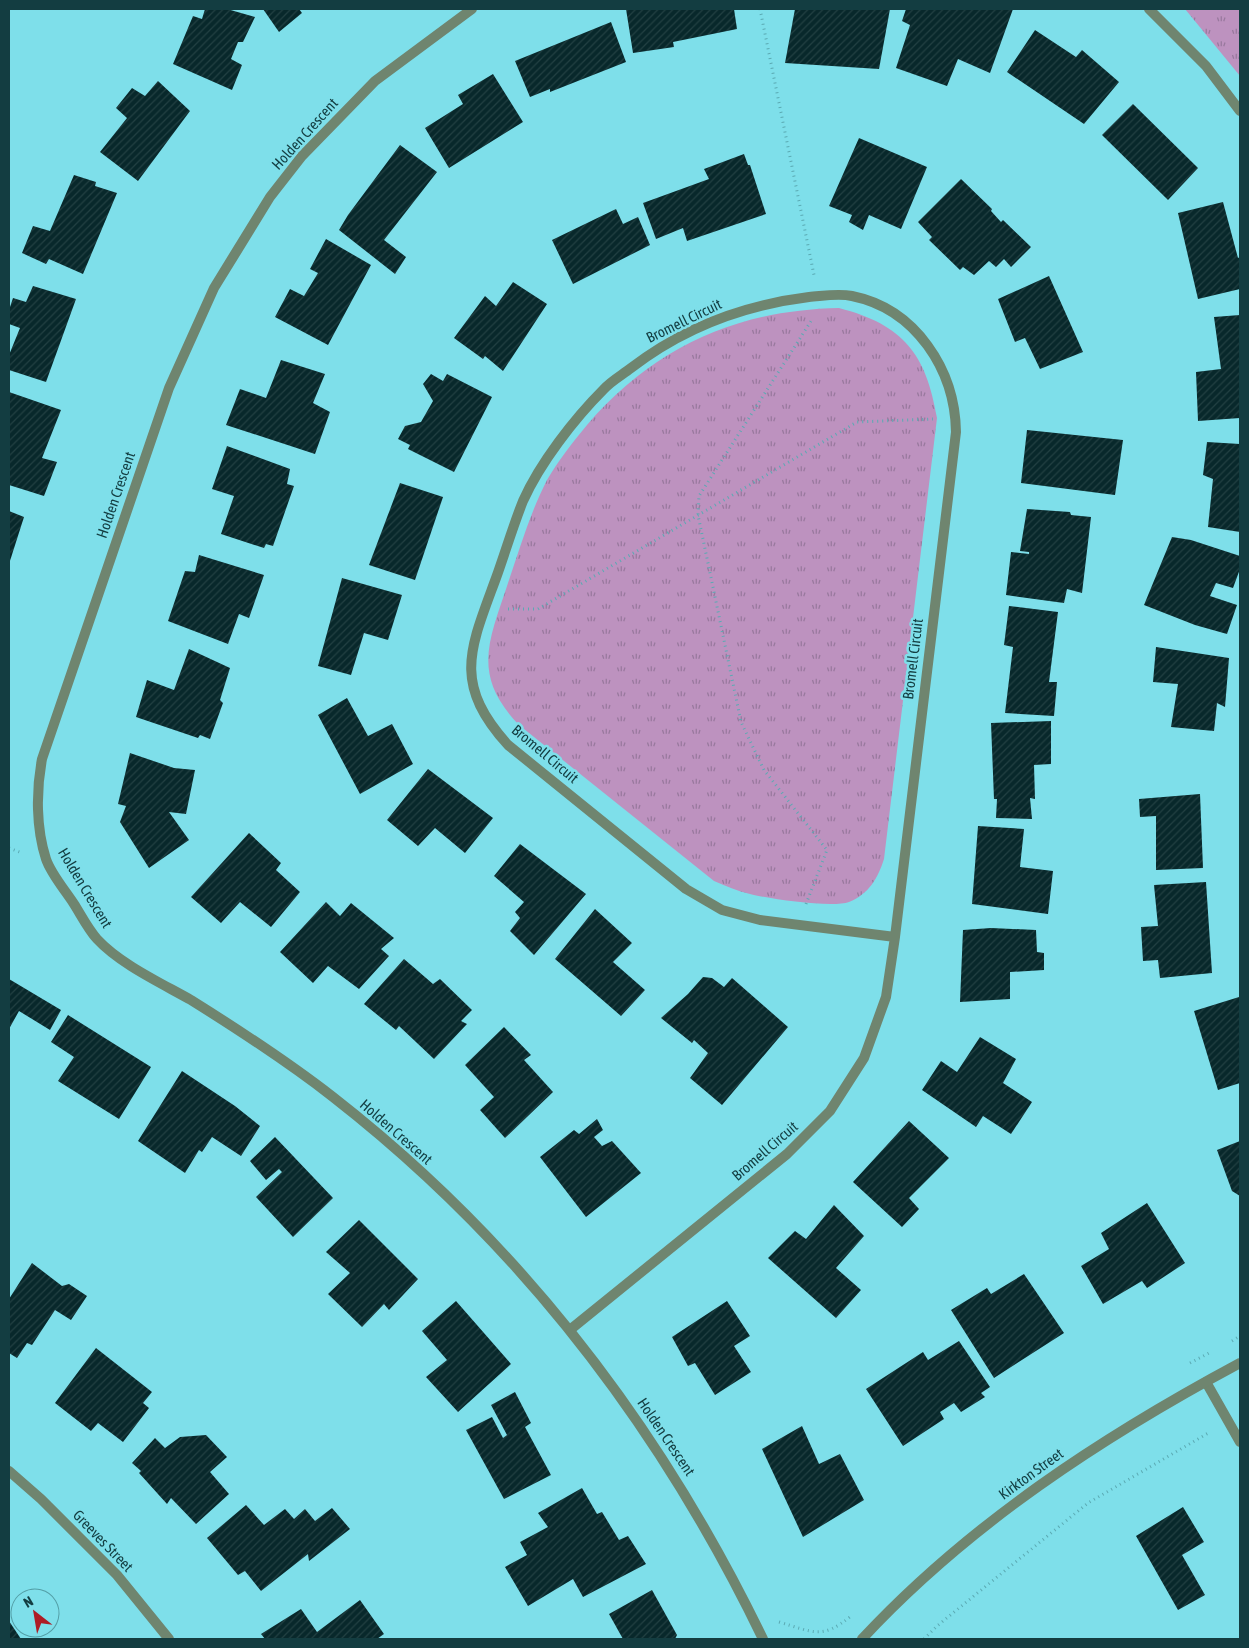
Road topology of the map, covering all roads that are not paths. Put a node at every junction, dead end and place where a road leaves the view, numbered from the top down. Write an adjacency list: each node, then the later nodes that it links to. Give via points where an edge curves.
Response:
1 (472, 9): 5 (street, Holden Crescent, via 375,81 302,156 270,197 214,288 169,388 42,759 38,782 39,829 46,860 96,938 114,954 226,1022 333,1097 433,1183 527,1278)
2 (1149, 9): 3 (street, via 1206,66)
3 (1240, 111)
4 (895, 937): 4 (street, Bromell Circuit, via 956,417 949,384 931,348 918,332 887,308 835,294 784,300 718,318 658,347 605,388 560,439 524,499 484,610 470,658 476,699 489,724 508,745 686,889 722,910 760,920); 5 (street, Bromell Circuit, via 886,997 864,1058 830,1111 787,1154)
5 (571, 1329): 11 (street, Holden Crescent, via 684,1490)
6 (1240, 1363): 7 (street, Kirkton Street)
7 (1206, 1382): 8 (street); 12 (street, Kirkton Street, via 1092,1448 986,1525)
8 (1240, 1442)
9 (9, 1471): 10 (street, Greeves Street, via 117,1575)
10 (168, 1639)
11 (763, 1639)
12 (862, 1639)

